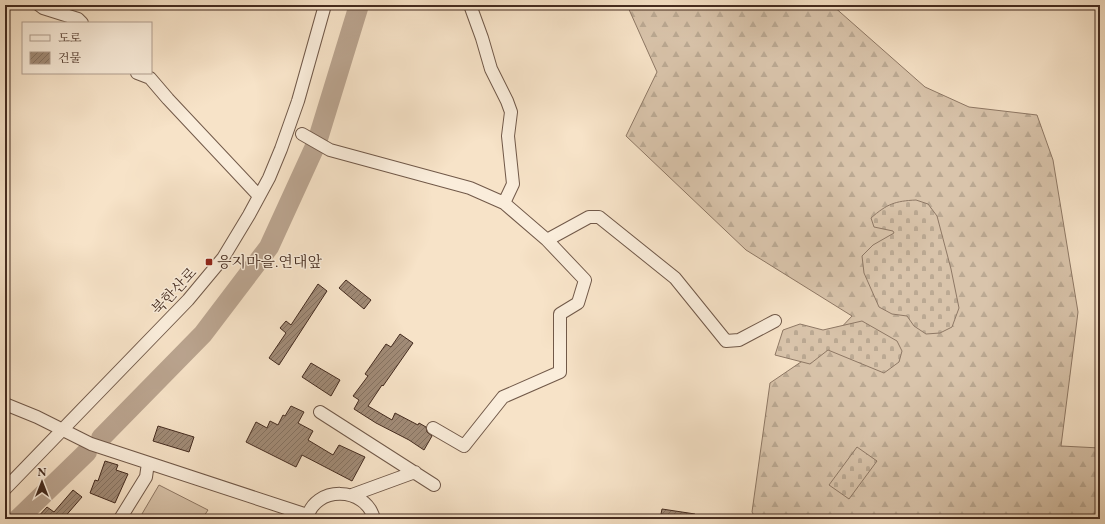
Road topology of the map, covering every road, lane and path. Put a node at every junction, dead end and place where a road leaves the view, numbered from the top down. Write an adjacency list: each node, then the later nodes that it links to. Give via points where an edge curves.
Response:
1 (39, 5): 4 (street)
2 (325, 5): 7 (street, 북한산로, via 298,101 276,160)
3 (470, 5): 8 (street, via 491,69 511,112 508,136 513,184)
4 (81, 22)
5 (140, 74): 7 (street, via 150,78)
6 (303, 134): 8 (street, via 330,150 470,188)
7 (259, 196): 14 (street, 북한산로, via 223,258 210,275)
8 (504, 203): 9 (street)
9 (546, 240): 10 (street, via 589,217 599,217 675,278 726,341 739,340); 13 (street, via 585,280 578,303 560,314 560,372 503,397 464,446)
10 (775, 320)
11 (5, 404): 14 (street)
12 (320, 412): 16 (street)
13 (433, 428)
14 (62, 429): 15 (street, via 91,444); 18 (street, 북한산로)
15 (148, 463): 20 (street); 21 (street, via 146,477)
16 (415, 472): 17 (street); 19 (street)
17 (434, 485)
18 (5, 489)
19 (352, 495): 20 (street, via 337,494 322,498 313,506); 22 (street, via 368,507)
20 (307, 517)
21 (120, 519)
22 (374, 519)

